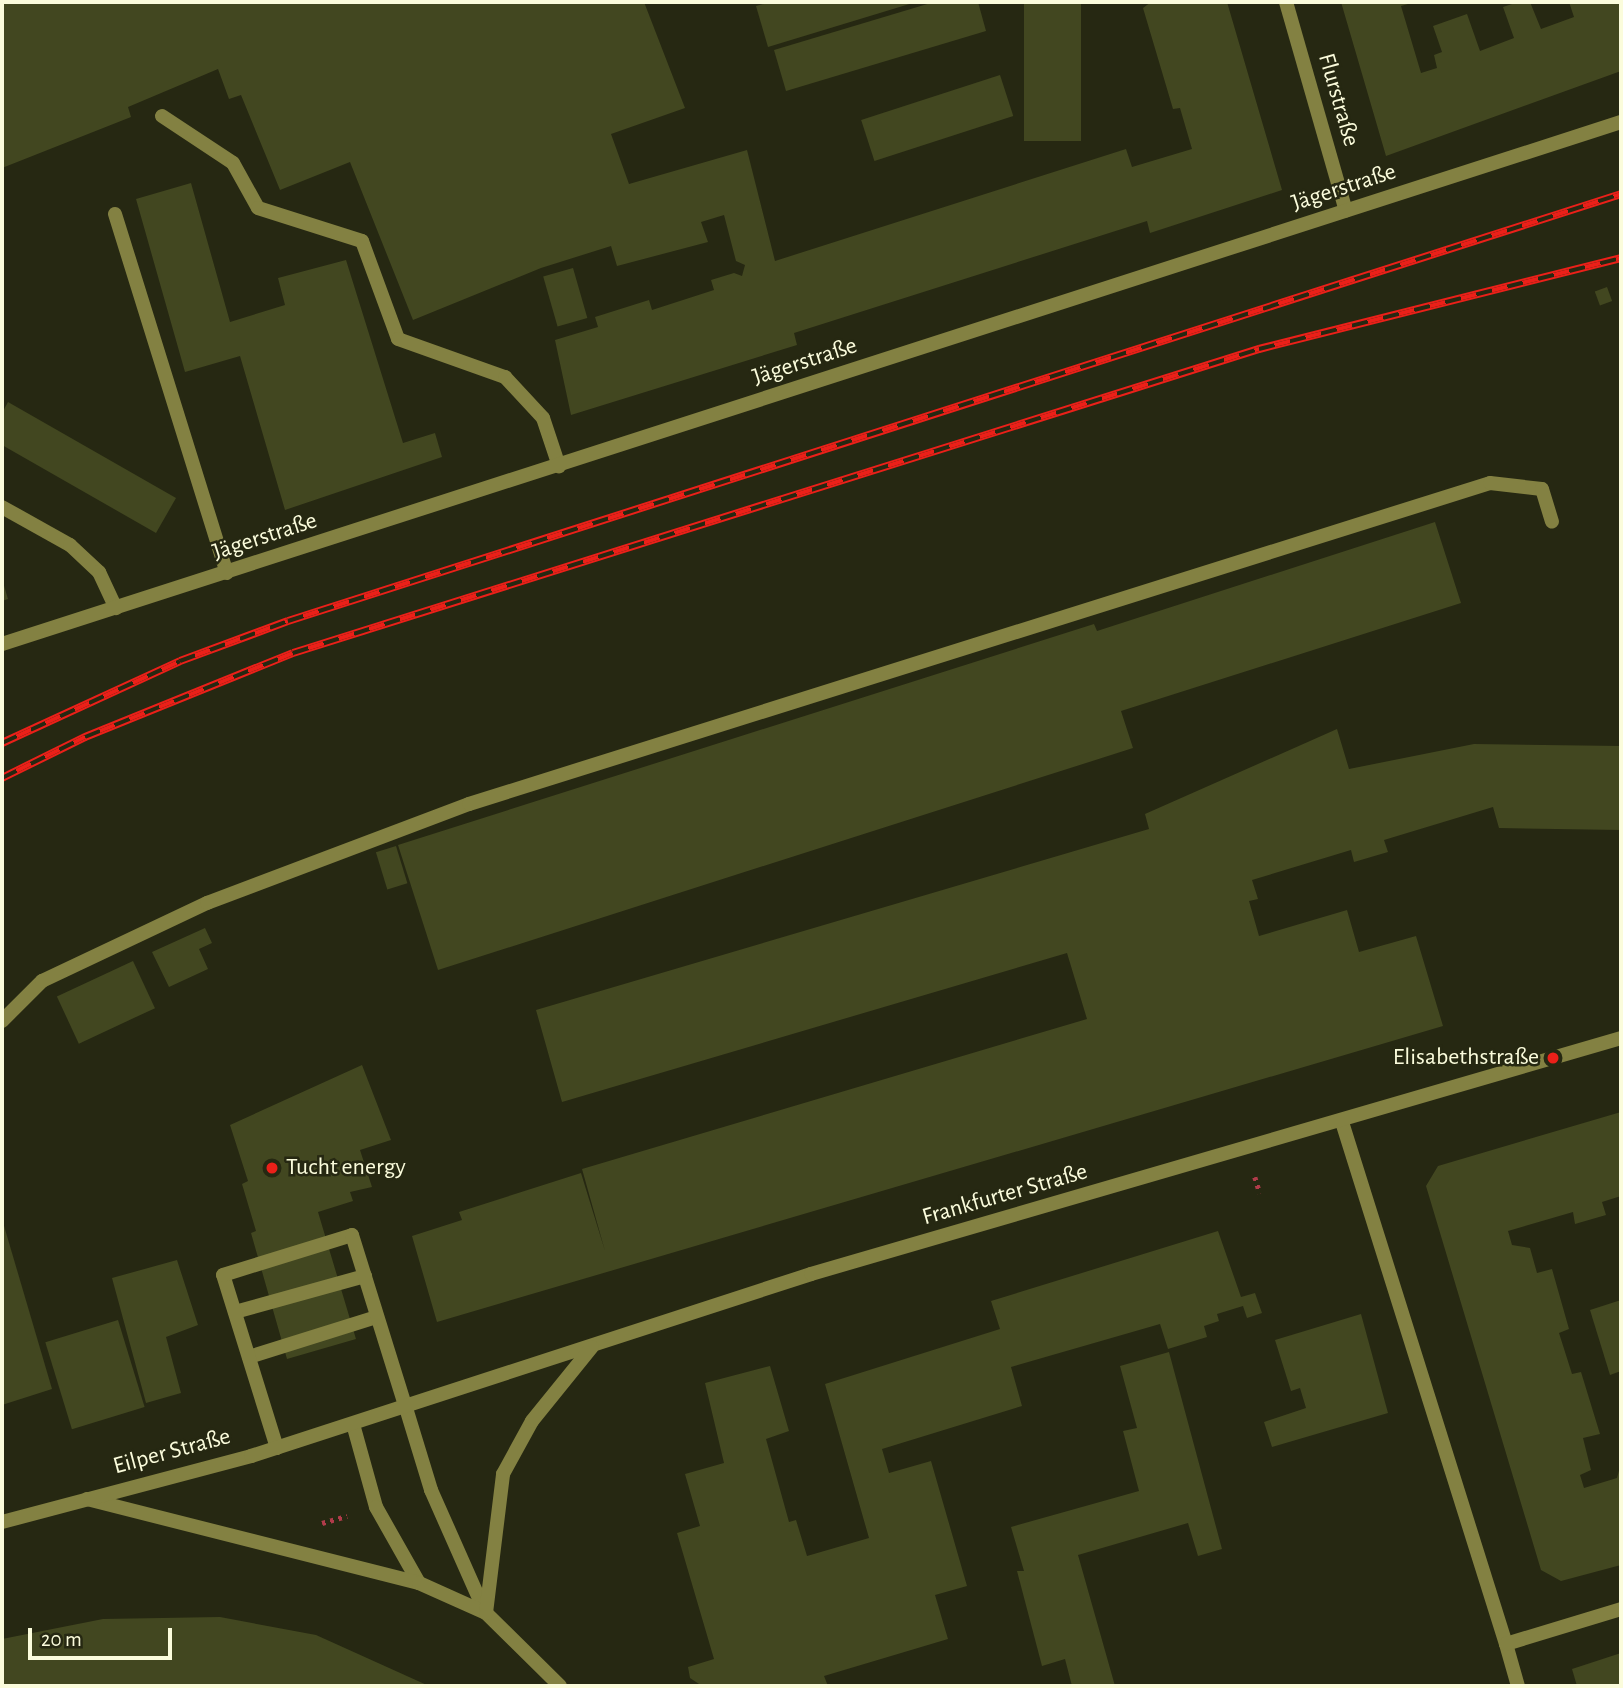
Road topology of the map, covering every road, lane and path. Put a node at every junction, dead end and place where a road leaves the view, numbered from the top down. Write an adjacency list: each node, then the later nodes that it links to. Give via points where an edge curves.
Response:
1 (1286, 2): 4 (street, Flurstraße)
2 (162, 116): 6 (street, via 233,163 258,208 362,241 398,339 505,377 543,418)
3 (1621, 122): 4 (street, Jägerstraße)
4 (1346, 211): 6 (street, Jägerstraße)
5 (116, 214): 9 (street)
6 (559, 466): 9 (street, Jägerstraße)
7 (2, 507): 10 (street, via 70,545 99,572)
8 (1552, 521): 12 (street, via 1542,489 1490,483 469,804 196,908 42,981)
9 (227, 573): 10 (street, Jägerstraße)
10 (116, 608): 11 (street, Jägerstraße)
11 (2, 644)
12 (2, 1021)
13 (1621, 1038): 14 (street, Frankfurter Straße)
14 (1342, 1122): 18 (street, Frankfurter Straße, via 811,1274); 28 (street)
15 (365, 1276): 16 (street); 16 (street, via 352,1236 223,1275); 17 (street)
16 (234, 1312): 19 (street)
17 (377, 1317): 19 (street); 20 (street)
18 (593, 1346): 20 (street, Frankfurter Straße); 27 (street, via 532,1422 503,1474)
19 (249, 1357): 22 (street)
20 (406, 1408): 21 (street, Eilper Straße); 27 (street, via 431,1490)
21 (353, 1424): 22 (street, Eilper Straße); 25 (street, via 376,1507)
22 (277, 1448): 23 (street, Eilper Straße)
23 (86, 1498): 24 (street, Eilper Straße); 25 (street)
24 (2, 1522)
25 (419, 1583): 27 (street)
26 (1621, 1609): 28 (street)
27 (486, 1613): 29 (street)
28 (1507, 1644): 30 (street)
29 (560, 1686)
30 (1518, 1686)

